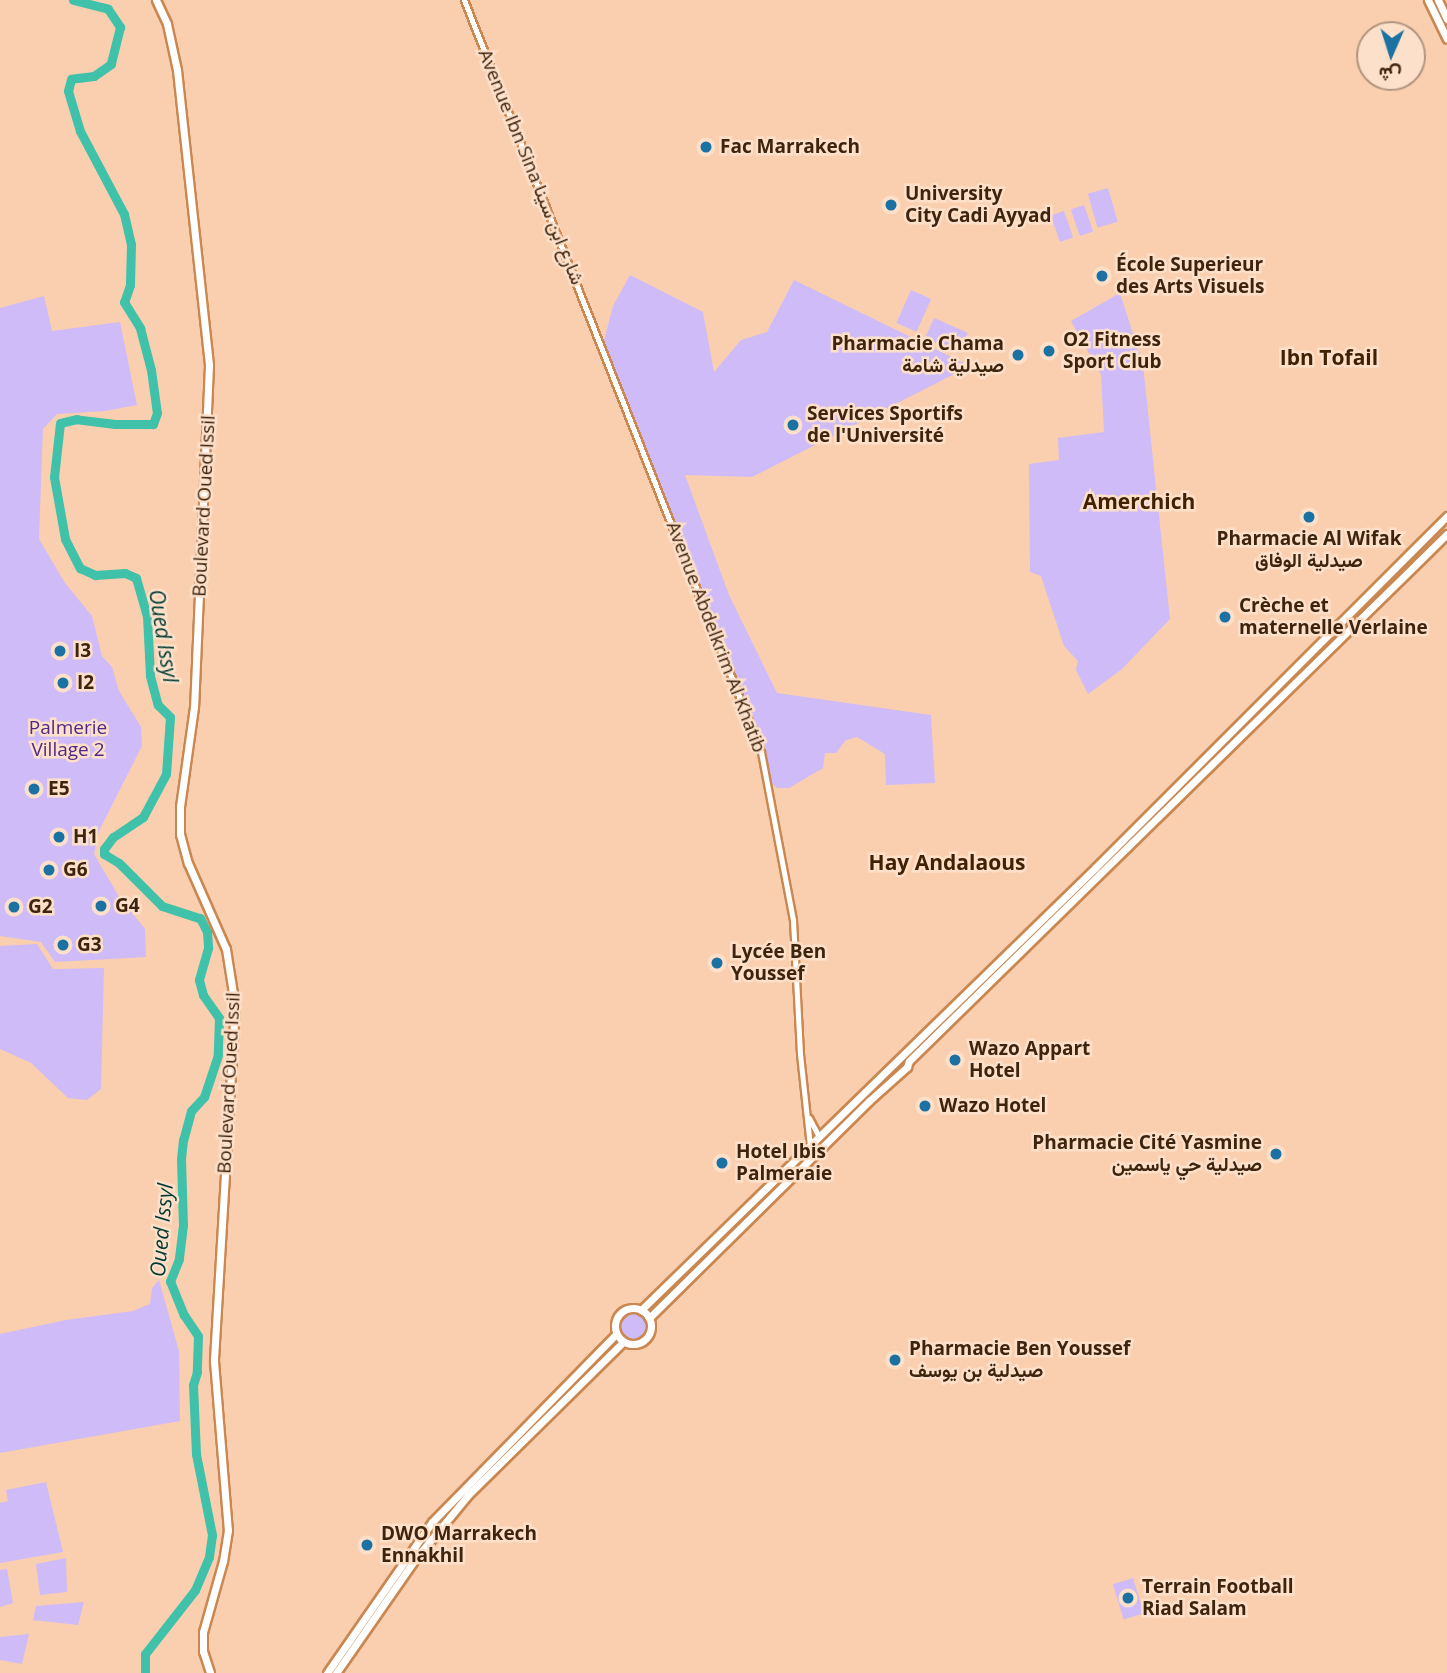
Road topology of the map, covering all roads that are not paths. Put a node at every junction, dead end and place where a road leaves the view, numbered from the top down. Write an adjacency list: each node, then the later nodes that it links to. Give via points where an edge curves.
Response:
1 (156, 0): 20 (main road, Boulevard Oued Issil, via 167,24 177,69 209,365 194,707 180,834 226,948 235,1006 214,1361 228,1530 203,1632 203,1651)
2 (464, 0): 7 (street, Avenue Ibn Sina شارع ابن سينا)
3 (1428, 0): 6 (main road)
4 (1438, 0): 5 (main road)
5 (1447, 19)
6 (1447, 39)
7 (598, 333): 13 (street, Avenue Abdelkrim Al Khatib, via 763,759 793,920 800,1054)
8 (1447, 516): 10 (main road)
9 (1447, 534): 10 (main road)
10 (906, 1059): 11 (main road); 12 (main road, via 908,1067)
11 (895, 1062): 12 (main road); 14 (main road)
12 (902, 1070): 17 (main road)
13 (809, 1118): 14 (street, Avenue Abdelkrim Al Khatib); 15 (street, Avenue Abdelkrim Al Khatib)
14 (819, 1137): 15 (main road)
15 (810, 1146): 16 (main road)
16 (641, 1310): 17 (main road); 18 (main road, via 622,1311 615,1319)
17 (649, 1318): 19 (main road, via 651,1329 646,1339 635,1345)
18 (616, 1334): 19 (main road); 21 (main road, via 432,1522)
19 (624, 1342): 22 (main road, via 469,1494 416,1558)
20 (211, 1673)
21 (327, 1673)
22 (337, 1673)

